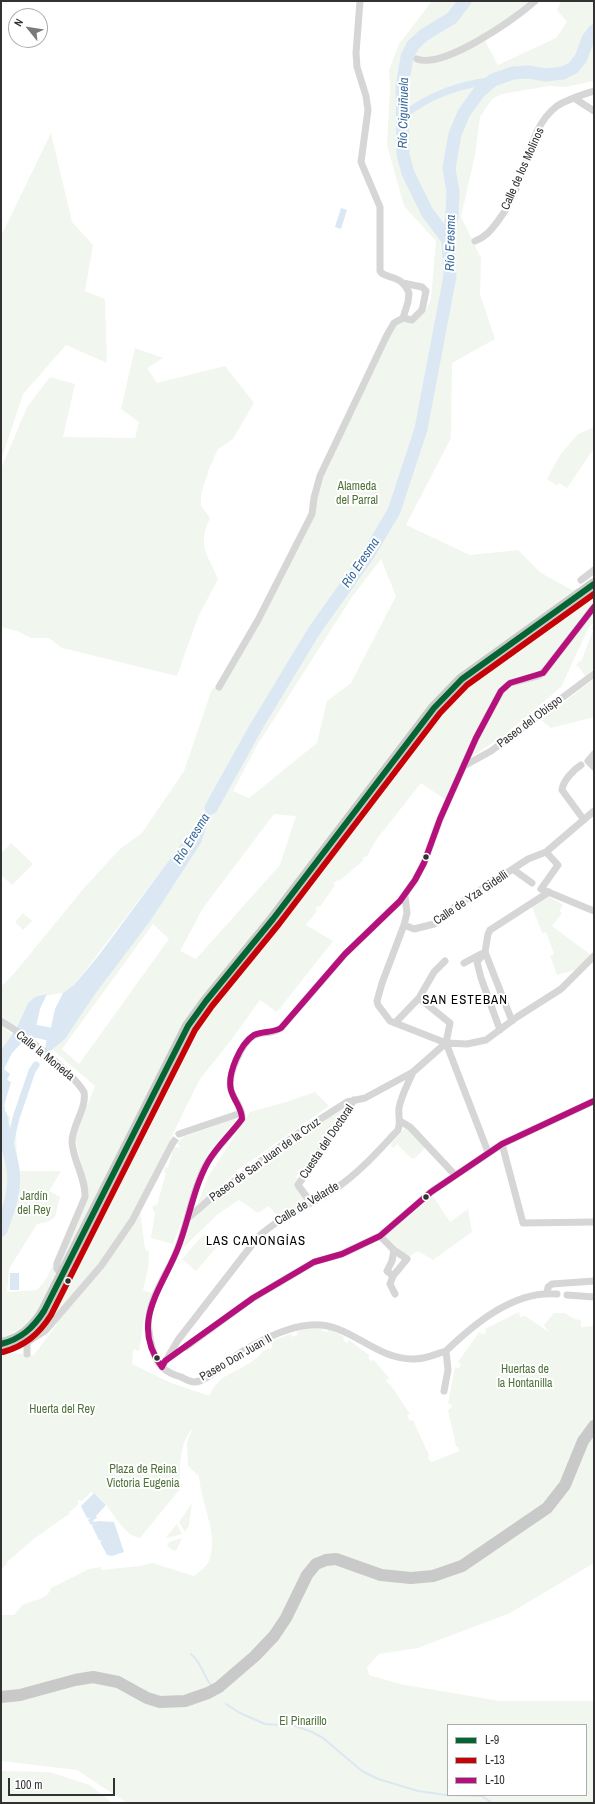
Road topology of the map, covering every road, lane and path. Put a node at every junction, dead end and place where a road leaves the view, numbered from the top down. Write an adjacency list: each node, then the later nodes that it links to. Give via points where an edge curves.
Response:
1 (360, 1): 8 (street, via 356,53 368,110 361,162 380,207 380,271)
2 (535, 1): 3 (street, via 514,18 464,49 434,60)
3 (417, 59)
4 (594, 91): 5 (street, Calle de los Molinos)
5 (574, 98): 6 (street); 7 (street, Calle de los Molinos, via 557,106 543,122 533,140 511,201 488,233)
6 (594, 111)
7 (475, 241)
8 (403, 283): 9 (street, via 409,296); 9 (street, via 422,287 426,291 419,315 412,320)
9 (403, 318): 15 (street, via 394,323 387,335 320,476 312,514 258,620)
10 (594, 570): 11 (street)
11 (581, 580)
12 (594, 584): 54 (main road, via 462,679 442,698 273,919 206,1001 174,1050)
13 (594, 607): 18 (street, via 543,673 502,688)
14 (594, 674): 18 (street, Paseo del Obispo, via 491,751)
15 (219, 687)
16 (594, 754): 17 (street)
17 (585, 763): 19 (street); 21 (street, via 566,781 562,790)
18 (464, 766): 26 (street, via 440,818 424,863)
19 (594, 767)
20 (594, 811): 21 (street, Calle de Yza Gidelli)
21 (584, 820): 22 (street, Calle de Yza Gidelli)
22 (546, 852): 23 (street, Calle de Yza Gidelli, via 532,857); 25 (street, via 558,865 541,888)
23 (514, 870): 24 (street); 28 (street, Calle de Yza Gidelli, via 456,906 434,924 414,929)
24 (532, 884)
25 (549, 892): 27 (street); 29 (street, via 490,930)
26 (405, 896): 28 (street); 42 (street, via 345,954 281,1028 271,1034 256,1034 248,1041 230,1077 231,1090)
27 (594, 911)
28 (404, 925): 36 (street, via 377,1001 388,1020)
29 (485, 952): 32 (street); 35 (street); 37 (street, via 478,959 477,966)
30 (594, 956): 35 (street, via 561,989)
31 (445, 961): 33 (street, via 434,972)
32 (464, 963)
33 (419, 998): 36 (street); 38 (street, via 450,1023)
34 (1, 1021): 54 (street, Calle la Moneda, via 46,1055 76,1082 84,1094 72,1141 85,1197 57,1263 57,1269)
35 (512, 1021): 37 (street)
36 (395, 1023): 38 (street)
37 (500, 1030): 38 (street, via 486,1040 467,1044)
38 (446, 1043): 39 (street, Paseo de San Juan de la Cruz); 47 (street)
39 (415, 1069): 40 (street, Paseo de San Juan de la Cruz, via 365,1098); 43 (street, via 400,1101)
40 (354, 1100): 49 (street, Cuesta del Doctoral, via 298,1185); 50 (street, Paseo de San Juan de la Cruz, via 297,1134 210,1199)
41 (594, 1101): 46 (street)
42 (242, 1113): 44 (street); 50 (street, Paseo de San Juan de la Cruz, via 242,1119 205,1167)
43 (400, 1121): 48 (street, via 424,1141); 49 (street, Calle de Velarde, via 398,1130 369,1160 339,1186)
44 (180, 1134)
45 (172, 1144): 62 (street, via 143,1202 113,1250 50,1326 42,1333)
46 (502, 1144): 47 (street); 51 (street, via 523,1223)
47 (488, 1152): 48 (street)
48 (454, 1175): 52 (street, via 425,1196)
49 (310, 1202): 67 (street, Calle de Velarde, via 258,1237 178,1340)
50 (187, 1220): 67 (street, via 178,1248 152,1302 148,1318 154,1350)
51 (594, 1222)
52 (380, 1236): 53 (street); 64 (street, via 342,1254 314,1262 253,1298)
53 (394, 1250): 55 (street, via 387,1271); 55 (street, via 407,1260)
54 (63, 1274): 62 (main road, via 39,1320)
55 (393, 1276): 57 (street, via 390,1284)
56 (594, 1281): 58 (street, via 552,1284 548,1287)
57 (394, 1294)
58 (547, 1294): 59 (street); 65 (street, via 513,1302 474,1326)
59 (557, 1294)
60 (567, 1295): 61 (street)
61 (594, 1297)
62 (21, 1340): 63 (main road); 66 (street)
63 (1, 1344)
64 (186, 1348)
65 (446, 1350): 67 (street, Paseo Don Juan II, via 426,1358 395,1357 383,1354 340,1330 326,1325 310,1325 266,1338 198,1381 170,1373); 68 (street, via 448,1370)
66 (26, 1354)
67 (163, 1364)
68 (444, 1391)
69 (594, 1426): 70 (main road, via 583,1441 565,1485 548,1508 462,1566 433,1576 411,1578 381,1575 336,1559 316,1564 307,1575 274,1636 223,1684 208,1693 185,1701 160,1702 118,1682 93,1678)
70 (1, 1697)

